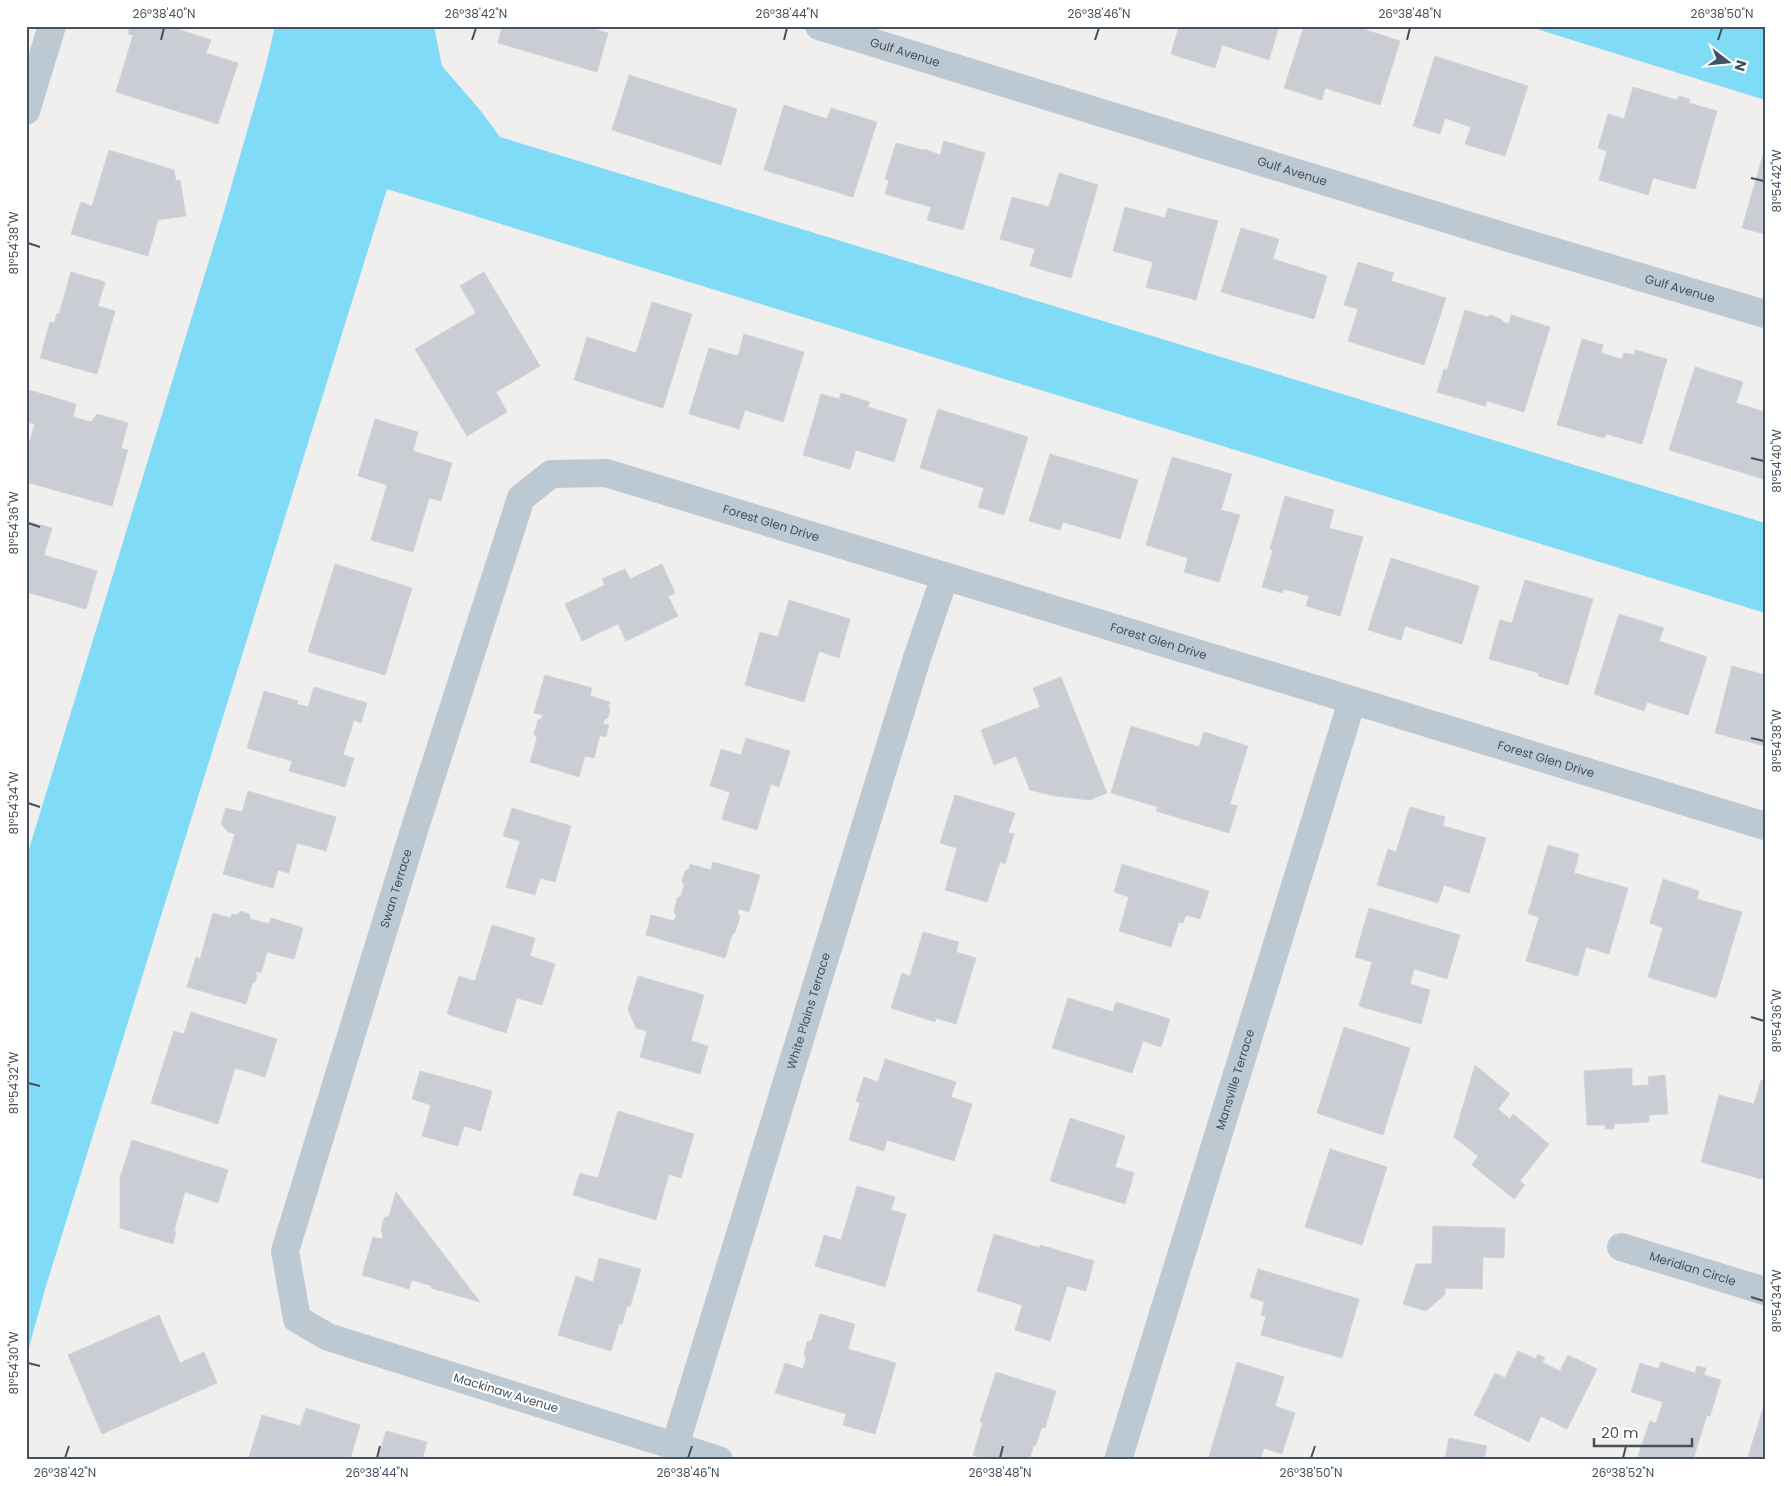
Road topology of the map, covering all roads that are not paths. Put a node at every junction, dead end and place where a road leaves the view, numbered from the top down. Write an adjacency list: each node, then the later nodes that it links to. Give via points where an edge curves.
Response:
1 (52, 26): 3 (street)
2 (819, 26): 4 (street, Gulf Avenue)
3 (26, 111)
4 (1765, 314)
5 (551, 474): 6 (street, Forest Glen Drive, via 606,473); 11 (street, Swan Terrace, via 521,498 413,834 285,1251)
6 (945, 576): 7 (street, Forest Glen Drive); 12 (street, White Plains Terrace)
7 (1352, 701): 8 (street, Forest Glen Drive); 14 (street, Mansville Terrace)
8 (1765, 826)
9 (1621, 1247): 10 (street, Meridian Circle)
10 (1765, 1291)
11 (297, 1318): 12 (street, Mackinaw Avenue, via 328,1338)
12 (675, 1446): 13 (street, Mackinaw Avenue)
13 (719, 1460)
14 (1118, 1460)

